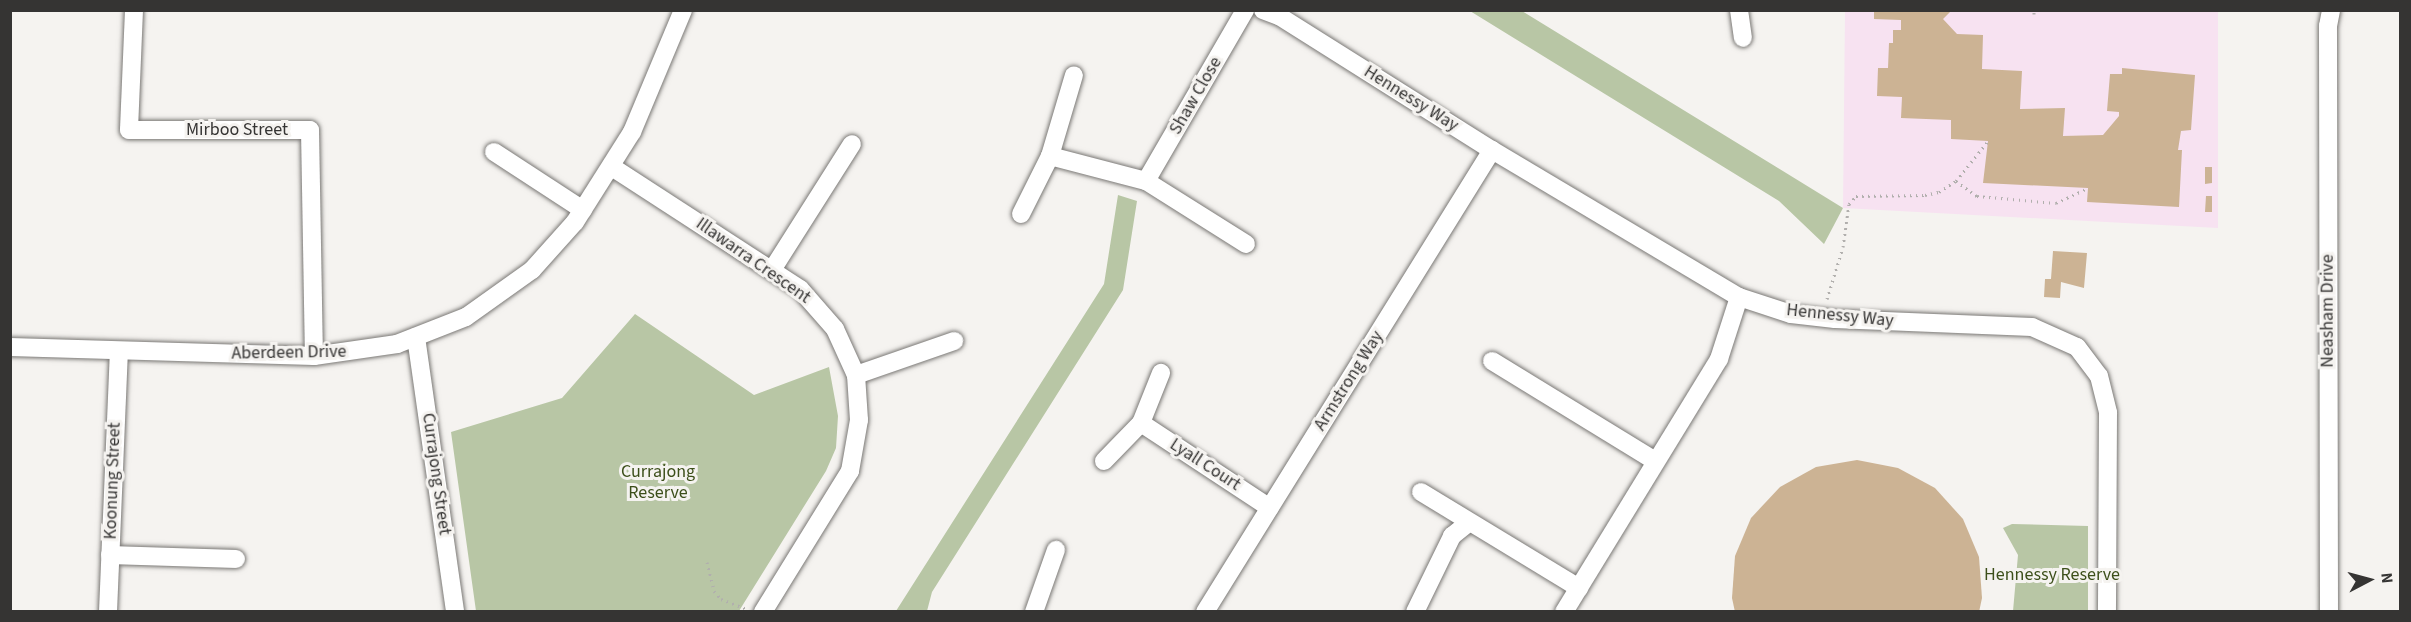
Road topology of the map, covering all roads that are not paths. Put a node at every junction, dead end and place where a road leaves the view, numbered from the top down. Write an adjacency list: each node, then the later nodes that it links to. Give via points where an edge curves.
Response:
1 (134, 10): 24 (street, Mirboo Street, via 129,130 310,130)
2 (683, 10): 13 (street, Aberdeen Drive, via 632,132)
3 (1245, 10): 14 (street, Shaw Close)
4 (1263, 10): 10 (street, Hennessy Way, via 1279,16)
5 (1739, 10): 7 (street)
6 (2331, 10): 46 (street, Neasham Drive)
7 (1743, 38)
8 (1074, 75): 12 (street)
9 (852, 144): 18 (street)
10 (1492, 150): 19 (street, Hennessy Way); 32 (street, Armstrong Way)
11 (494, 152): 15 (street)
12 (1050, 156): 14 (street); 16 (street)
13 (612, 167): 15 (street, Aberdeen Drive); 18 (street, Illawarra Crescent)
14 (1146, 181): 17 (street)
15 (583, 210): 20 (street, Aberdeen Drive, via 546,256 512,287 466,317)
16 (1021, 214)
17 (1246, 244)
18 (772, 270): 27 (street, Illawarra Crescent, via 819,308 835,329)
19 (1745, 299): 30 (street, via 1734,342 1723,351); 45 (street, Hennessy Way, via 1791,314 1835,319 2032,327 2077,347 2099,376 2108,413)
20 (416, 337): 24 (street, Aberdeen Drive, via 357,353); 39 (street, Currajong Street)
21 (954, 341): 27 (street)
22 (10, 347): 23 (street, Aberdeen Drive)
23 (119, 351): 24 (street, Aberdeen Drive); 35 (street, Koonung Street)
24 (314, 356)
25 (1492, 361): 30 (street)
26 (1161, 373): 28 (street)
27 (856, 375): 40 (street, Illawarra Crescent, via 859,420 850,471)
28 (1141, 423): 29 (street); 32 (street, Lyall Court)
29 (1104, 461)
30 (1655, 461): 37 (street)
31 (1421, 492): 33 (street)
32 (1270, 508): 42 (street, Armstrong Way)
33 (1469, 522): 37 (street); 43 (street, via 1452,536)
34 (1056, 550): 41 (street)
35 (110, 555): 36 (street); 38 (street, Koonung Street)
36 (236, 559)
37 (1579, 588): 44 (street)
38 (108, 612)
39 (455, 612)
40 (763, 612)
41 (1034, 612)
42 (1205, 612)
43 (1415, 612)
44 (1564, 612)
45 (2107, 612)
46 (2329, 612)

